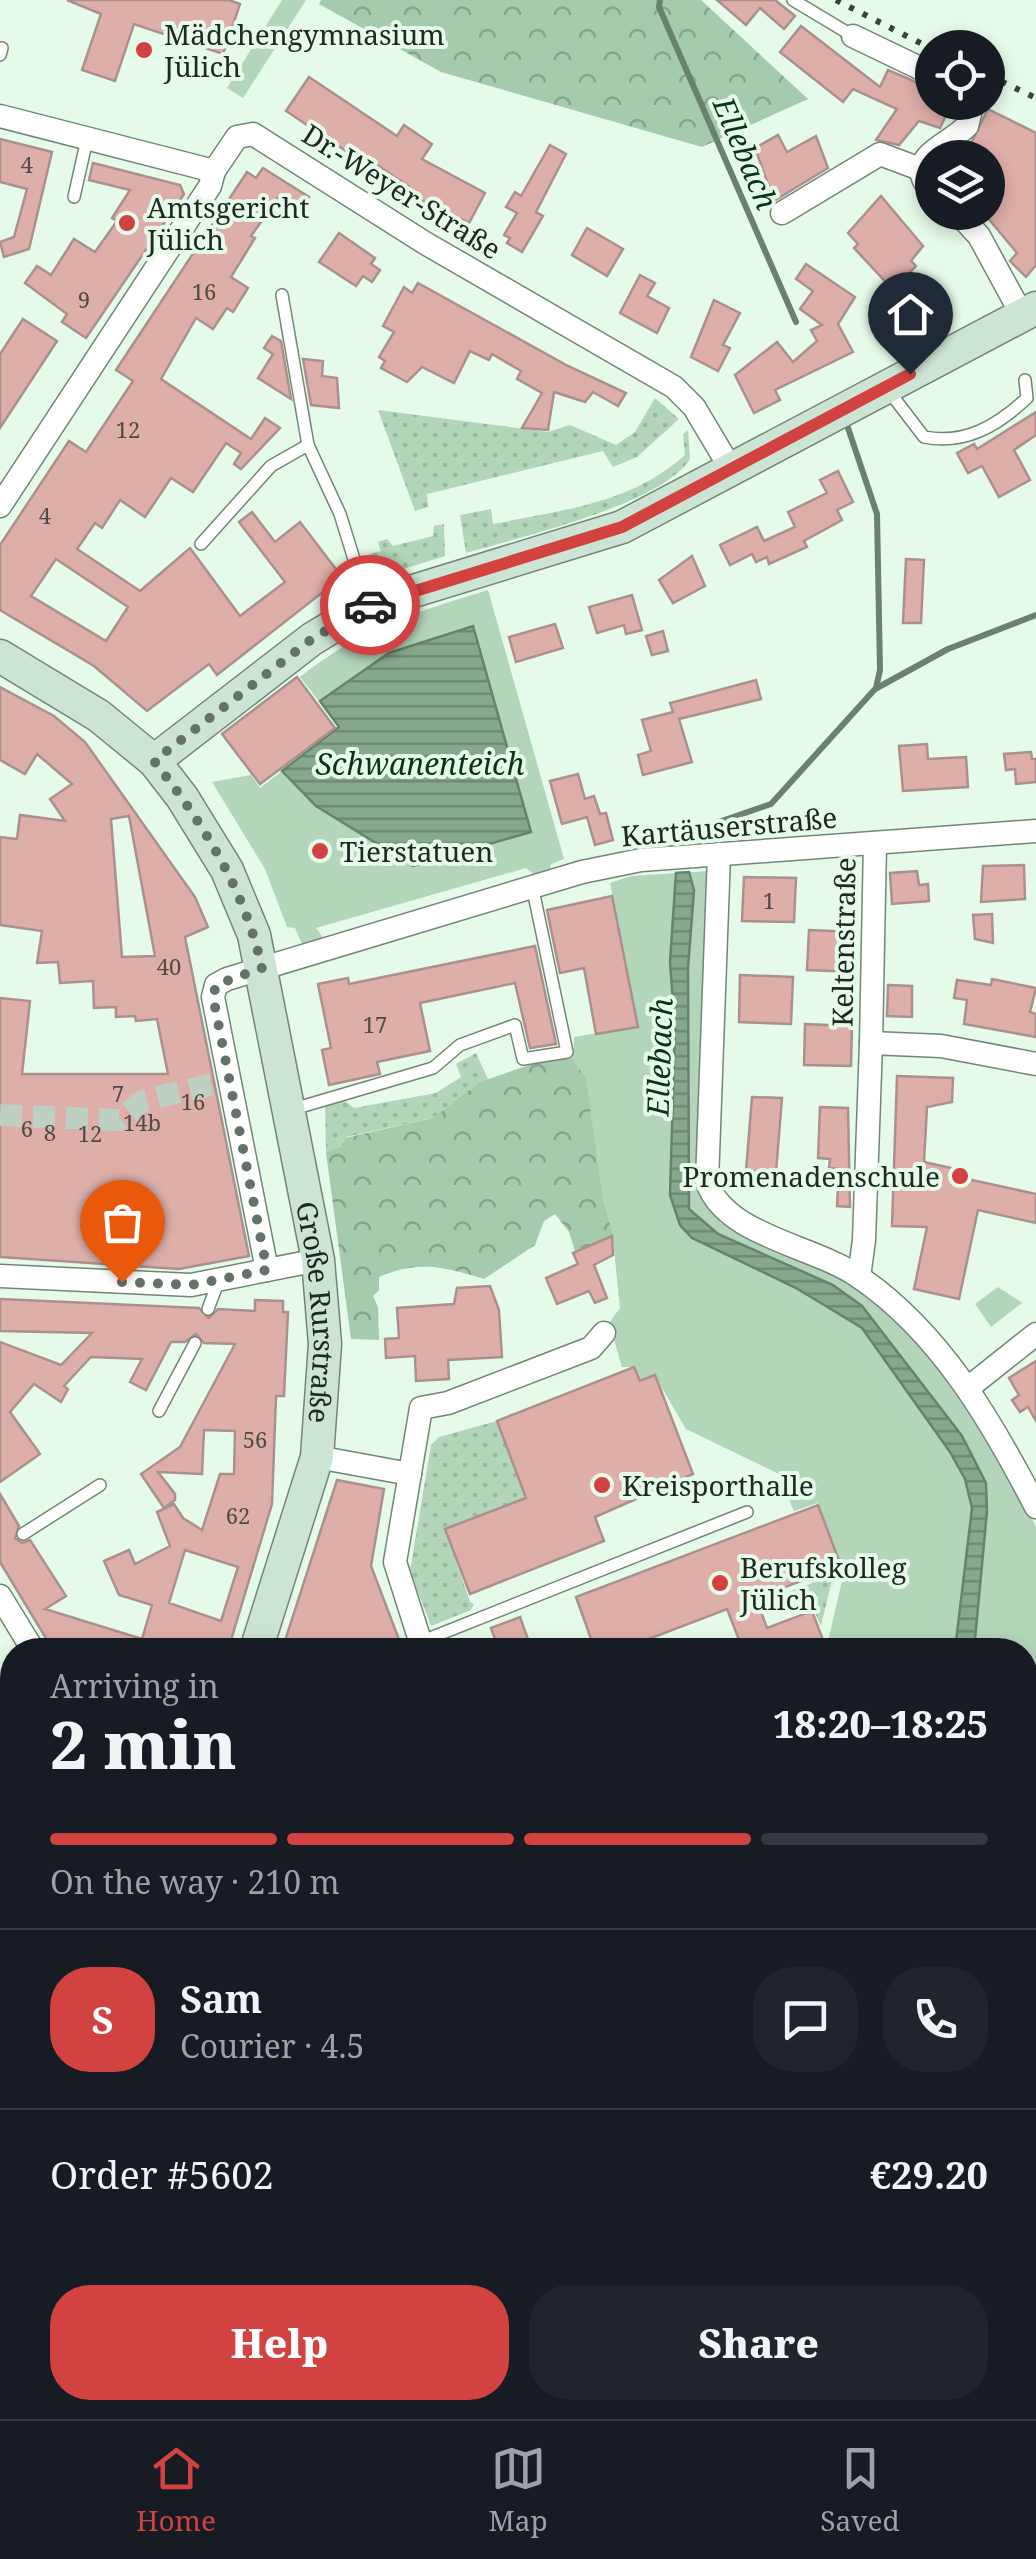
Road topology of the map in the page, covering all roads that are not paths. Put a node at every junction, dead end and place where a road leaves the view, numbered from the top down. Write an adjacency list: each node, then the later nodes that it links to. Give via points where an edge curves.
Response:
1 (793, 0): 2 (lane)
2 (853, 36): 3 (street)
3 (915, 66)
4 (0, 116): 6 (street)
5 (968, 120): 7 (street)
6 (87, 139): 9 (street); 10 (lane)
7 (947, 140)
8 (915, 167): 11 (street, via 880,154)
9 (214, 171): 18 (street, Dr.-Weyer-Straße, via 237,137 253,134 674,387); 19 (street, Dr.-Weyer-Straße)
10 (74, 197)
11 (782, 213)
12 (974, 230): 14 (street)
13 (282, 295): 17 (lane)
14 (1029, 312): 16 (main road)
15 (1025, 380): 16 (lane, via 1027,398 1000,423 949,442 924,437)
16 (886, 386): 18 (main road)
17 (308, 445): 20 (lane, via 271,466); 21 (lane, via 340,514)
18 (731, 468): 21 (main road, via 666,506 578,544)
19 (0, 506)
20 (200, 544)
21 (368, 605): 23 (main road, via 312,639)
22 (0, 656): 23 (main road, Große Rurstraße, via 98,716)
23 (154, 761): 28 (main road, Große Rurstraße, via 227,870 249,917)
24 (1036, 832): 25 (street, Kartäuserstraße)
25 (874, 843): 26 (street, Kartäuserstraße); 29 (street, Keltenstraße)
26 (708, 855): 27 (street, Kartäuserstraße, via 582,872); 35 (street, via 708,1182 714,1202 730,1218)
27 (533, 890): 28 (street, Kartäuserstraße); 31 (lane, via 568,1052 523,1059 515,1024 460,1044 433,1068)
28 (249, 972): 31 (main road, Große Rurstraße); 33 (street, Große Rurstraße, via 216,985 213,997)
29 (872, 1042): 30 (street, via 941,1046); 35 (street, Keltenstraße)
30 (1036, 1064)
31 (289, 1110): 32 (main road, Große Rurstraße)
32 (318, 1260): 33 (street); 43 (main road, Große Rurstraße, via 325,1381)
33 (267, 1270): 36 (street)
34 (0, 1276): 36 (street, via 191,1285)
35 (858, 1276): 41 (street)
36 (220, 1279): 37 (lane)
37 (208, 1308)
38 (604, 1334): 44 (street, via 591,1348 421,1408)
39 (1036, 1334): 41 (street)
40 (195, 1343): 42 (lane)
41 (968, 1388): 46 (street)
42 (159, 1411)
43 (316, 1457): 44 (street); 51 (main road, Große Rurstraße)
44 (410, 1474): 52 (street, via 395,1562)
45 (100, 1485): 48 (lane)
46 (1036, 1507)
47 (747, 1512): 53 (lane)
48 (23, 1534)
49 (0, 1596): 50 (street)
50 (26, 1638)
51 (260, 1638)
52 (419, 1638)
53 (440, 1638)

